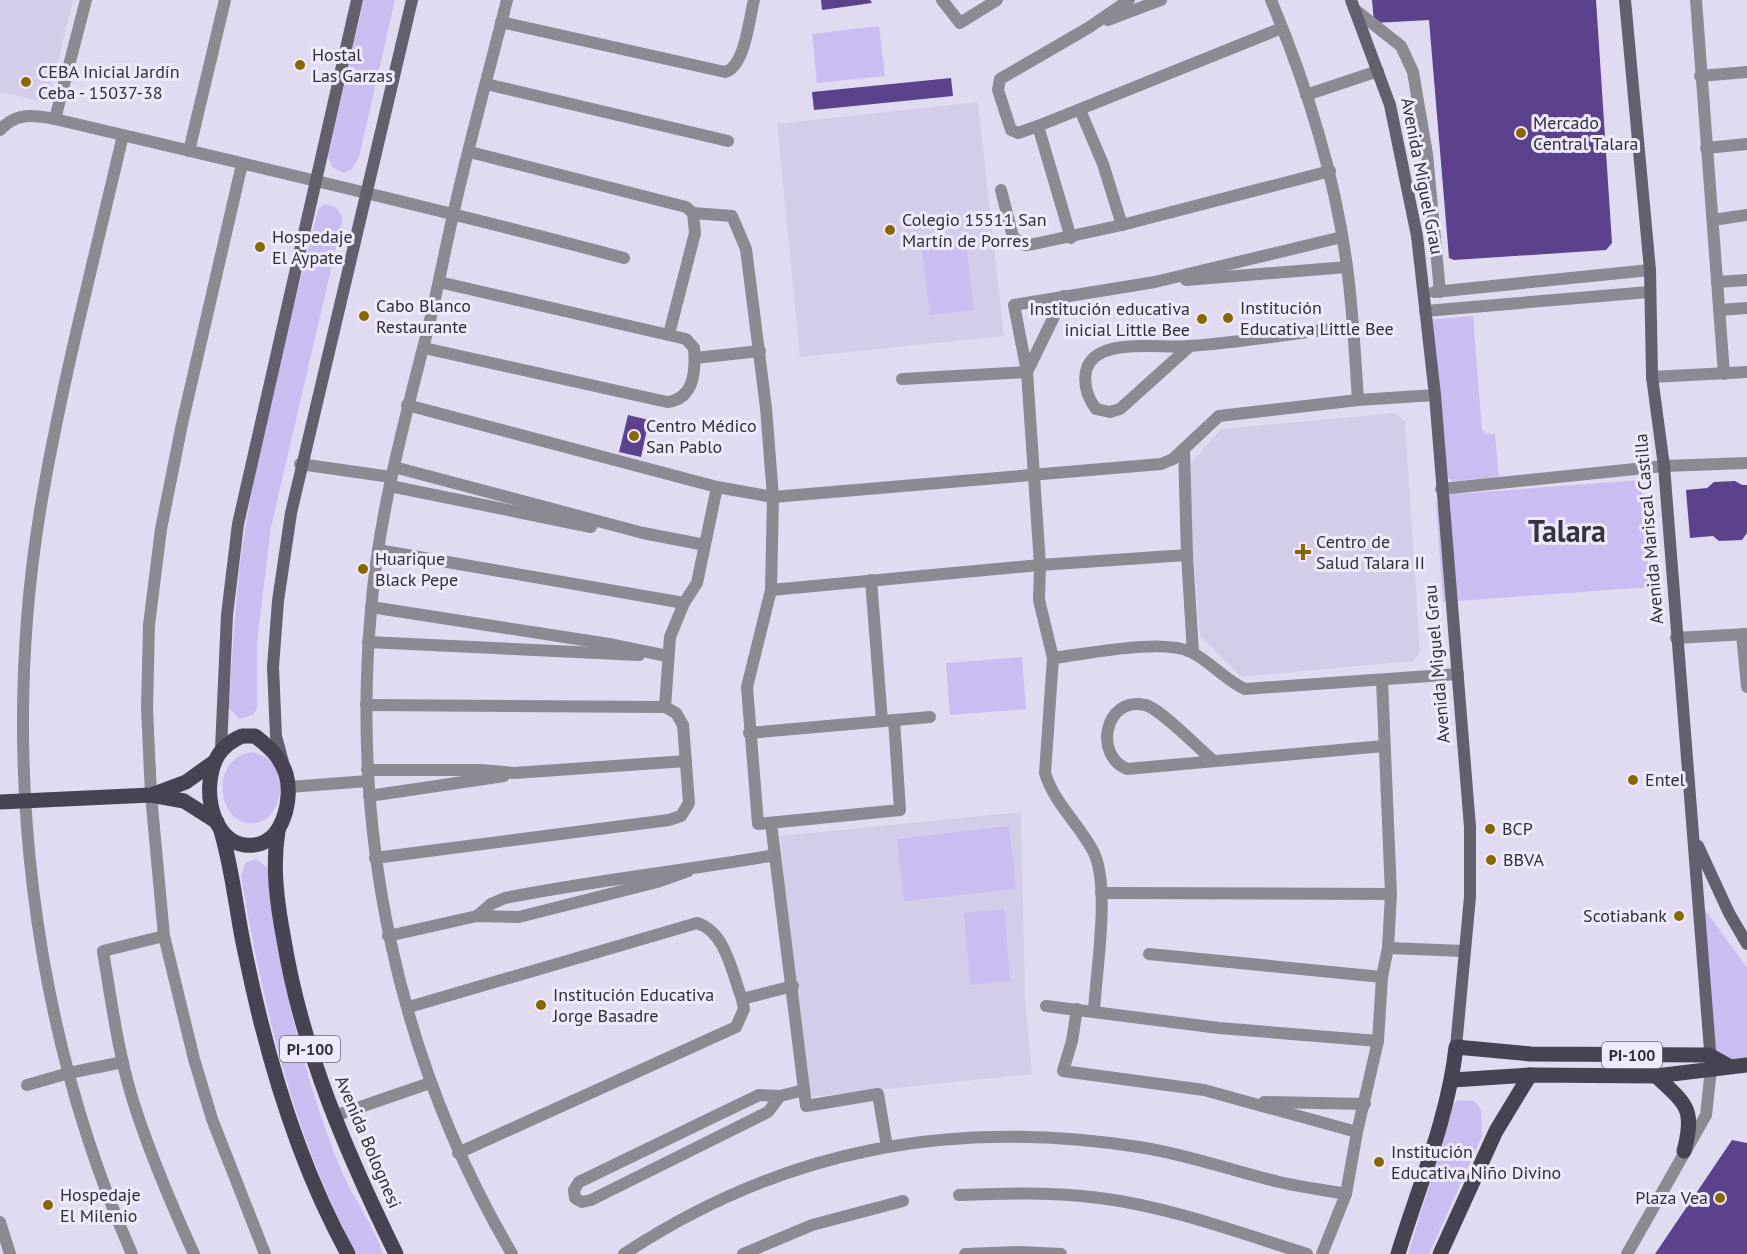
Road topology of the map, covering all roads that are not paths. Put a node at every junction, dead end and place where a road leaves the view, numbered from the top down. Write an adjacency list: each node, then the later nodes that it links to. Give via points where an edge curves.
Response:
1 (86, 0): 24 (street)
2 (225, 0): 31 (street)
3 (357, 0): 35 (main road)
4 (412, 0): 37 (main road)
5 (507, 0): 15 (street)
6 (754, 0): 15 (street, via 740,60 732,71 725,72)
7 (942, 0): 8 (street, via 960,23)
8 (997, 0)
9 (1130, 0): 16 (street)
10 (1161, 0): 16 (street)
11 (1271, 0): 17 (street)
12 (1625, 0): 47 (main road, Avenida Mariscal Castilla)
13 (1696, 0): 20 (street)
14 (1353, 5): 18 (main road, Avenida Miguel Grau); 52 (street, via 1401,46 1413,72)
15 (501, 22): 21 (street)
16 (1088, 28): 25 (street, via 998,82 1011,130 1018,133)
17 (1282, 28): 22 (street); 23 (street)
18 (1378, 71): 22 (street); 54 (main road, Avenida Miguel Grau, via 1390,105 1408,186)
19 (1747, 72): 20 (street)
20 (1700, 76): 30 (street)
21 (486, 84): 28 (street); 32 (street)
22 (1306, 95): 34 (street)
23 (1080, 110): 25 (street); 42 (street, via 1103,164)
24 (55, 119): 26 (street, via 20,116); 27 (street)
25 (1038, 126): 44 (street)
26 (0, 130)
27 (123, 135): 31 (street); 114 (street, via 40,512 26,642)
28 (728, 141)
29 (1747, 144): 30 (street)
30 (1706, 148): 41 (street)
31 (189, 151): 33 (street)
32 (470, 152): 38 (street); 39 (street, via 686,207)
33 (242, 164): 35 (street); 112 (street, via 161,529 149,625)
34 (1330, 171): 42 (street); 43 (street)
35 (314, 183): 37 (street); 106 (main road, via 238,524)
36 (1001, 190): 44 (street, via 1010,230 1018,241 1034,244)
37 (366, 195): 38 (street); 75 (main road)
38 (453, 213): 45 (street); 49 (street)
39 (693, 213): 60 (street, via 695,233); 63 (street, via 732,216 746,249)
40 (1747, 216): 41 (street)
41 (1713, 220): 51 (street)
42 (1122, 225): 44 (street)
43 (1342, 237): 46 (street); 50 (street)
44 (1071, 238)
45 (624, 258)
46 (1347, 267): 50 (street); 59 (street)
47 (1650, 270): 52 (street); 53 (main road, Avenida Mariscal Castilla)
48 (1747, 280): 51 (street)
49 (439, 282): 60 (street); 62 (street)
50 (1155, 282): 55 (street)
51 (1717, 282): 57 (street)
52 (1440, 292): 54 (street)
53 (1649, 292): 58 (street); 68 (main road, Avenida Mariscal Castilla)
54 (1423, 293): 58 (main road, Avenida Miguel Grau)
55 (1064, 296): 65 (street); 65 (street, via 1014,305)
56 (1747, 308): 57 (street)
57 (1719, 310): 67 (street)
58 (1425, 311): 70 (main road, Avenida Miguel Grau)
59 (1353, 326): 61 (street); 71 (street)
60 (669, 334): 64 (street, via 686,339 694,348)
61 (1190, 346): 61 (street, via 1102,352 1088,367 1083,384 1087,398 1096,410 1120,409)
62 (424, 348): 64 (street, via 667,402 678,401 687,394); 72 (street)
63 (760, 351): 64 (street); 81 (street)
64 (694, 358)
65 (1027, 372): 69 (street); 77 (street)
66 (1747, 372): 67 (street)
67 (1724, 374): 68 (street)
68 (1653, 376): 76 (main road, Avenida Mariscal Castilla)
69 (902, 379)
70 (1435, 395): 71 (street); 80 (main road, Avenida Miguel Grau)
71 (1358, 399): 73 (street, via 1219,416)
72 (407, 405): 78 (street); 79 (street)
73 (1184, 449): 77 (street, via 1161,464); 85 (street)
74 (1747, 463): 76 (street)
75 (300, 464): 78 (street); 111 (main road, via 283,560 275,636 276,736)
76 (1664, 466): 80 (street); 92 (main road, Avenida Mariscal Castilla)
77 (1032, 474): 81 (street); 86 (street)
78 (392, 477): 82 (street); 82 (street, via 578,525); 84 (street)
79 (717, 488): 81 (street); 83 (street)
80 (1441, 489): 97 (main road, Avenida Miguel Grau)
81 (773, 497): 88 (street)
82 (643, 533): 83 (street)
83 (705, 545): 89 (street, via 698,583)
84 (378, 550): 89 (street); 90 (street)
85 (1186, 555): 86 (street); 94 (street)
86 (1040, 565): 87 (street); 96 (street, via 1039,600)
87 (871, 580): 88 (street); 103 (street)
88 (771, 590): 104 (street, via 747,687)
89 (684, 603): 95 (street, via 674,622)
90 (371, 607): 93 (street); 95 (street)
91 (1745, 634): 92 (street); 99 (street)
92 (1676, 638): 119 (main road, Avenida Mariscal Castilla)
93 (368, 642): 95 (street); 100 (street)
94 (1193, 653): 96 (street, via 1167,646); 98 (street, via 1227,681 1245,689)
95 (667, 656): 101 (street)
96 (1053, 658): 123 (street, via 1045,773 1050,788 1093,850)
97 (1458, 674): 98 (street); 130 (main road, Avenida Miguel Grau, via 1470,827 1470,897)
98 (1382, 680): 105 (street)
99 (1747, 687)
100 (366, 705): 101 (street); 110 (street)
101 (665, 707): 107 (street, via 683,725)
102 (930, 717): 103 (street)
103 (888, 721): 104 (street); 116 (street, via 900,810)
104 (749, 733): 116 (street, via 758,825)
105 (1384, 746): 108 (street); 124 (street)
106 (217, 756): 111 (main road, via 242,736 255,736 274,751); 112 (main road, via 186,782); 117 (main road, PI-100, via 209,788 212,813)
107 (686, 761): 109 (street); 121 (street, via 689,803 681,816 669,820)
108 (1214, 761): 108 (street, via 1145,705 1114,714 1108,726 1106,741 1110,753 1116,764 1126,769)
109 (514, 773): 110 (street, via 480,770); 113 (street, via 484,781)
110 (367, 775): 111 (street); 113 (street)
111 (287, 779): 118 (main road, PI-100, via 288,803)
112 (151, 795): 114 (main road); 117 (main road, via 184,801); 126 (street)
113 (369, 796): 121 (street)
114 (24, 800): 115 (main road); 144 (street, via 43,952)
115 (0, 802)
116 (771, 823): 120 (street)
117 (219, 826): 118 (main road, via 240,844 254,845); 167 (main road, PI-100, via 232,868 264,1035 294,1132)
118 (278, 831): 154 (main road, Avenida Bolognesi / PI-100, via 277,904 286,957 302,1021)
119 (1693, 836): 128 (main road); 142 (main road, Avenida Mariscal Castilla)
120 (775, 855): 122 (street); 133 (street)
121 (375, 858): 127 (street)
122 (688, 871): 125 (street, via 519,918); 125 (street, via 656,872 505,898)
123 (1101, 893): 124 (street); 138 (street)
124 (1391, 894): 129 (street)
125 (477, 916): 127 (street)
126 (164, 936): 141 (street, via 102,951); 166 (street, via 212,1119)
127 (388, 936): 136 (street)
128 (1747, 944)
129 (1388, 948): 130 (street); 132 (street)
130 (1464, 951): 140 (main road, Avenida Miguel Grau)
131 (1149, 954): 132 (street)
132 (1382, 977): 139 (street)
133 (793, 986): 134 (street); 150 (street)
134 (742, 999): 136 (street, via 717,935 709,926 697,923); 158 (street, via 744,1009 736,1027)
135 (1046, 1006): 137 (street)
136 (408, 1007): 148 (street)
137 (1077, 1010): 138 (street); 152 (street, via 1063,1071 1204,1090)
138 (1094, 1011): 139 (street, via 1219,1028)
139 (1378, 1041): 153 (street)
140 (1456, 1047): 142 (main road, PI-100, via 1531,1054 1682,1053); 147 (main road, Avenida Miguel Grau)
141 (123, 1062): 144 (street); 165 (street, via 140,1123)
142 (1711, 1062): 143 (main road, PI-100); 146 (main road, PI-100); 157 (street, via 1706,1114)
143 (1747, 1065)
144 (69, 1073): 149 (street); 164 (street, via 101,1179)
145 (1530, 1075): 146 (main road, PI-100); 147 (main road, PI-100); 177 (main road, via 1496,1131)
146 (1656, 1076): 157 (main road, via 1688,1112 1691,1124)
147 (1453, 1080): 176 (main road, Avenida Miguel Grau, via 1433,1154)
148 (430, 1083): 154 (street); 158 (street)
149 (27, 1085)
150 (804, 1090): 151 (street); 156 (street, via 806,1106 878,1094)
151 (780, 1095): 151 (street, via 759,1095 579,1182 575,1198 582,1202 591,1200 768,1112)
152 (1248, 1102): 153 (street); 155 (street)
153 (1365, 1104): 155 (street)
154 (334, 1116): 168 (main road, Avenida Bolognesi / PI-100)
155 (1356, 1132): 159 (street)
156 (887, 1147): 159 (street, via 985,1136 1088,1141 1195,1158 1279,1182); 170 (street, via 781,1173 743,1188 677,1221)
157 (1684, 1151): 178 (street)
158 (458, 1153): 169 (street)
159 (1346, 1194): 175 (street)
160 (959, 1195): 174 (street, via 1009,1192 1102,1198 1198,1221)
161 (903, 1202): 171 (street, via 812,1225)
162 (0, 1222): 163 (street)
163 (10, 1254)
164 (132, 1254)
165 (194, 1254)
166 (265, 1254)
167 (348, 1254)
168 (396, 1254)
169 (512, 1254)
170 (624, 1254)
171 (743, 1254)
172 (965, 1254): 173 (street)
173 (1061, 1254)
174 (1307, 1254)
175 (1322, 1254)
176 (1398, 1254)
177 (1440, 1254)
178 (1627, 1254)

